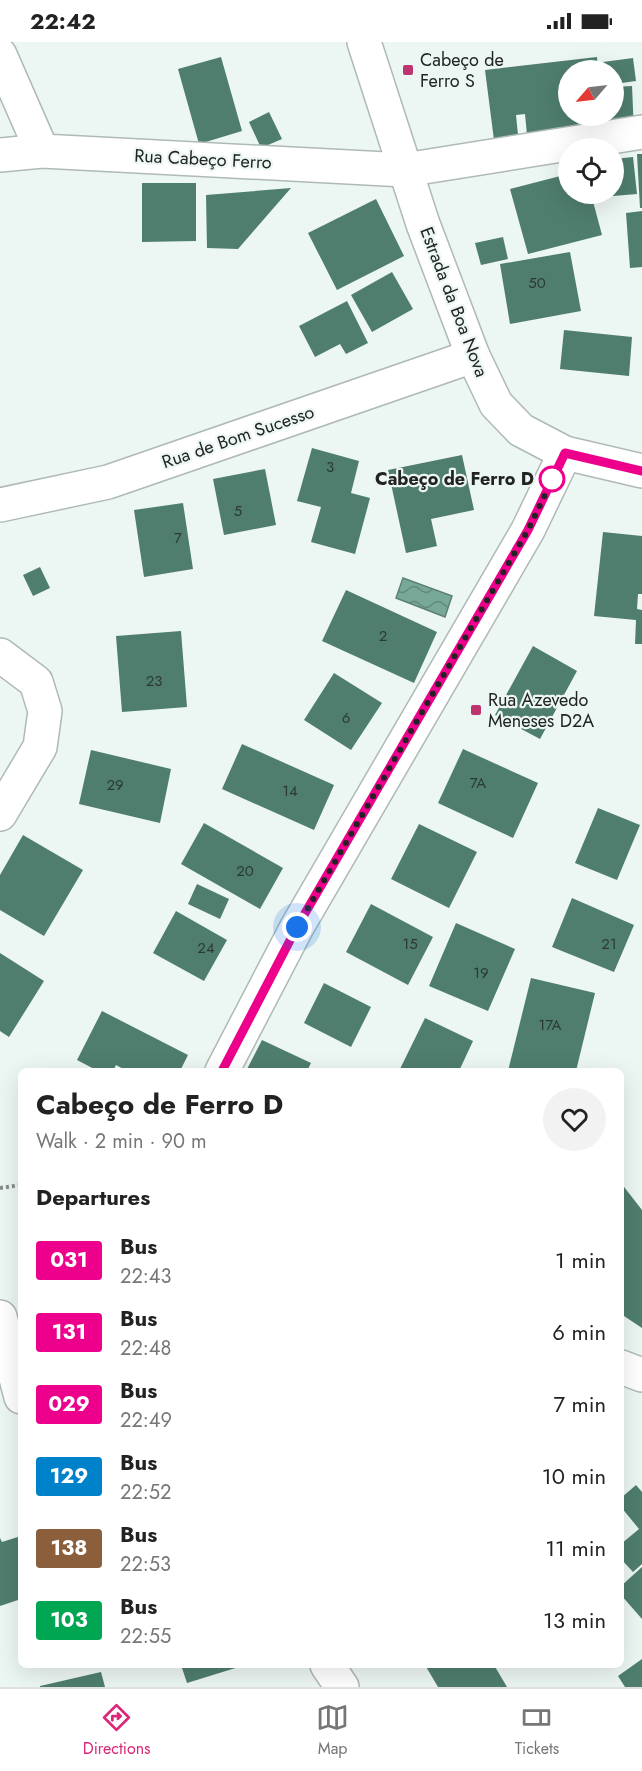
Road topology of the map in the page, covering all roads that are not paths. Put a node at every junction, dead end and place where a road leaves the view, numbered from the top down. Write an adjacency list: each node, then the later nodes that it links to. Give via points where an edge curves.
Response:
1 (364, 42): 6 (street, Estrada da Boa Nova)
2 (0, 55): 4 (street)
3 (642, 132): 6 (street, Rua Cabeço Ferro)
4 (42, 151): 5 (street, Rua Cabeço Ferro); 6 (street, Rua Cabeço Ferro)
5 (0, 154)
6 (405, 170): 7 (street, Estrada da Boa Nova)
7 (472, 356): 8 (street, Estrada da Boa Nova, via 496,404 521,430); 10 (street, Rua de Bom Sucesso, via 108,482)
8 (565, 453): 9 (street, Estrada da Boa Nova); 13 (street, via 528,530 297,927)
9 (642, 471)
10 (0, 505)
11 (0, 656): 12 (street, via 36,682 45,711 40,747)
12 (0, 814)
13 (224, 1068)
14 (0, 1317): 17 (street)
15 (624, 1368): 16 (street)
16 (642, 1375)
17 (18, 1386)
18 (329, 1668): 19 (street)
19 (342, 1687)

